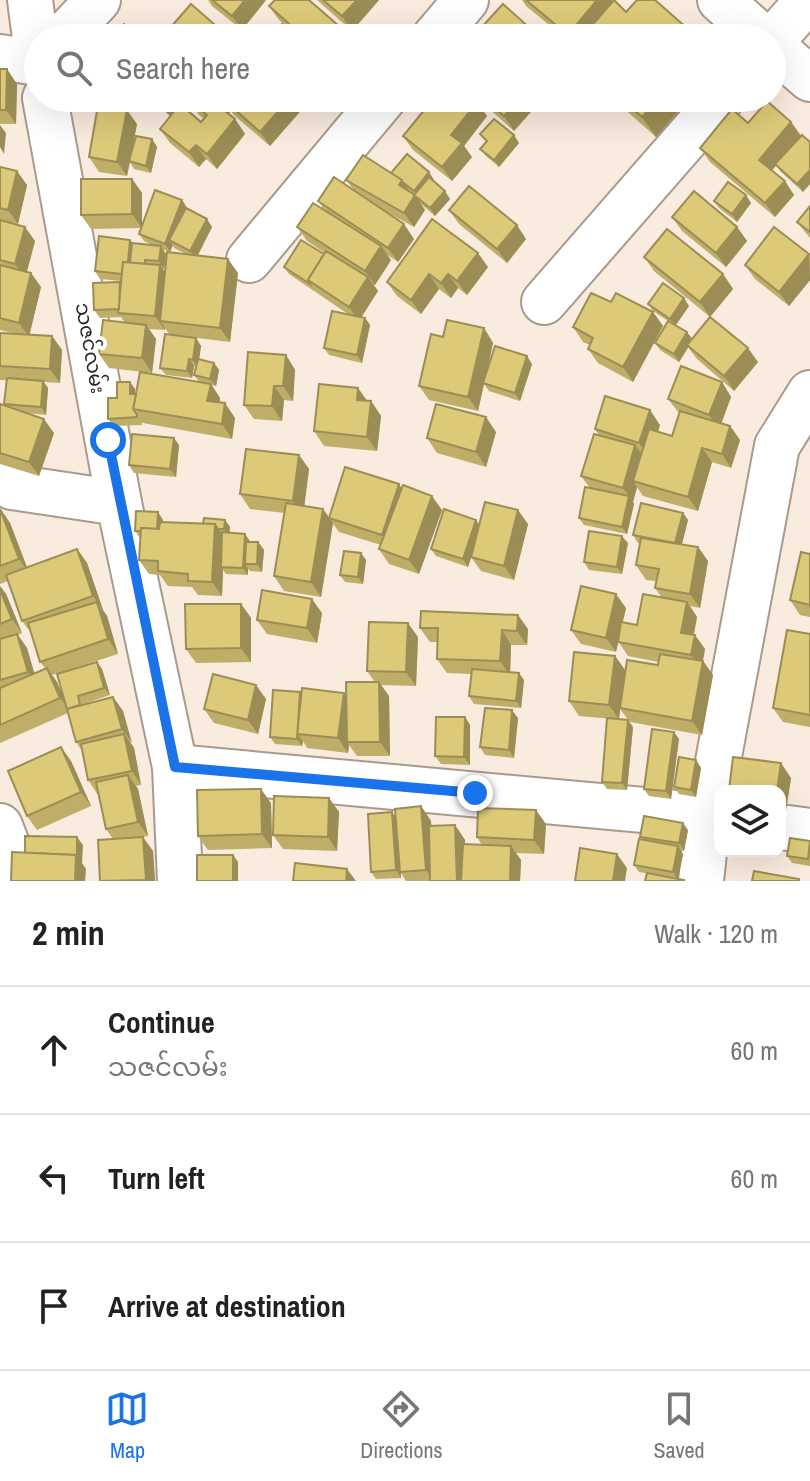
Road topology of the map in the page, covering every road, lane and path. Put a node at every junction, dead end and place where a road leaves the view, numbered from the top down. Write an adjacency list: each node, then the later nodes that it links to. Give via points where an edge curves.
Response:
1 (30, 0): 6 (street)
2 (98, 0): 7 (street)
3 (466, 0): 8 (street)
4 (720, 0): 9 (street)
5 (808, 0): 10 (street)
6 (33, 24)
7 (75, 24)
8 (446, 24)
9 (747, 24)
10 (786, 26)
11 (786, 56): 14 (street)
12 (0, 57): 13 (street)
13 (24, 60)
14 (810, 79)
15 (48, 112): 22 (street, သဇင်လမ်း)
16 (372, 112): 18 (street)
17 (710, 112): 19 (street)
18 (249, 260)
19 (544, 302)
20 (810, 393): 24 (street, via 777,446)
21 (0, 478): 22 (street, via 12,487)
22 (119, 503): 23 (street, သဇင်လမ်း)
23 (175, 767): 25 (street); 30 (street, သဇင်လမ်း)
24 (719, 785)
25 (714, 816): 31 (street)
26 (0, 826): 29 (street, via 13,860)
27 (786, 828): 28 (street)
28 (810, 831)
29 (8, 881)
30 (180, 881)
31 (701, 881)

